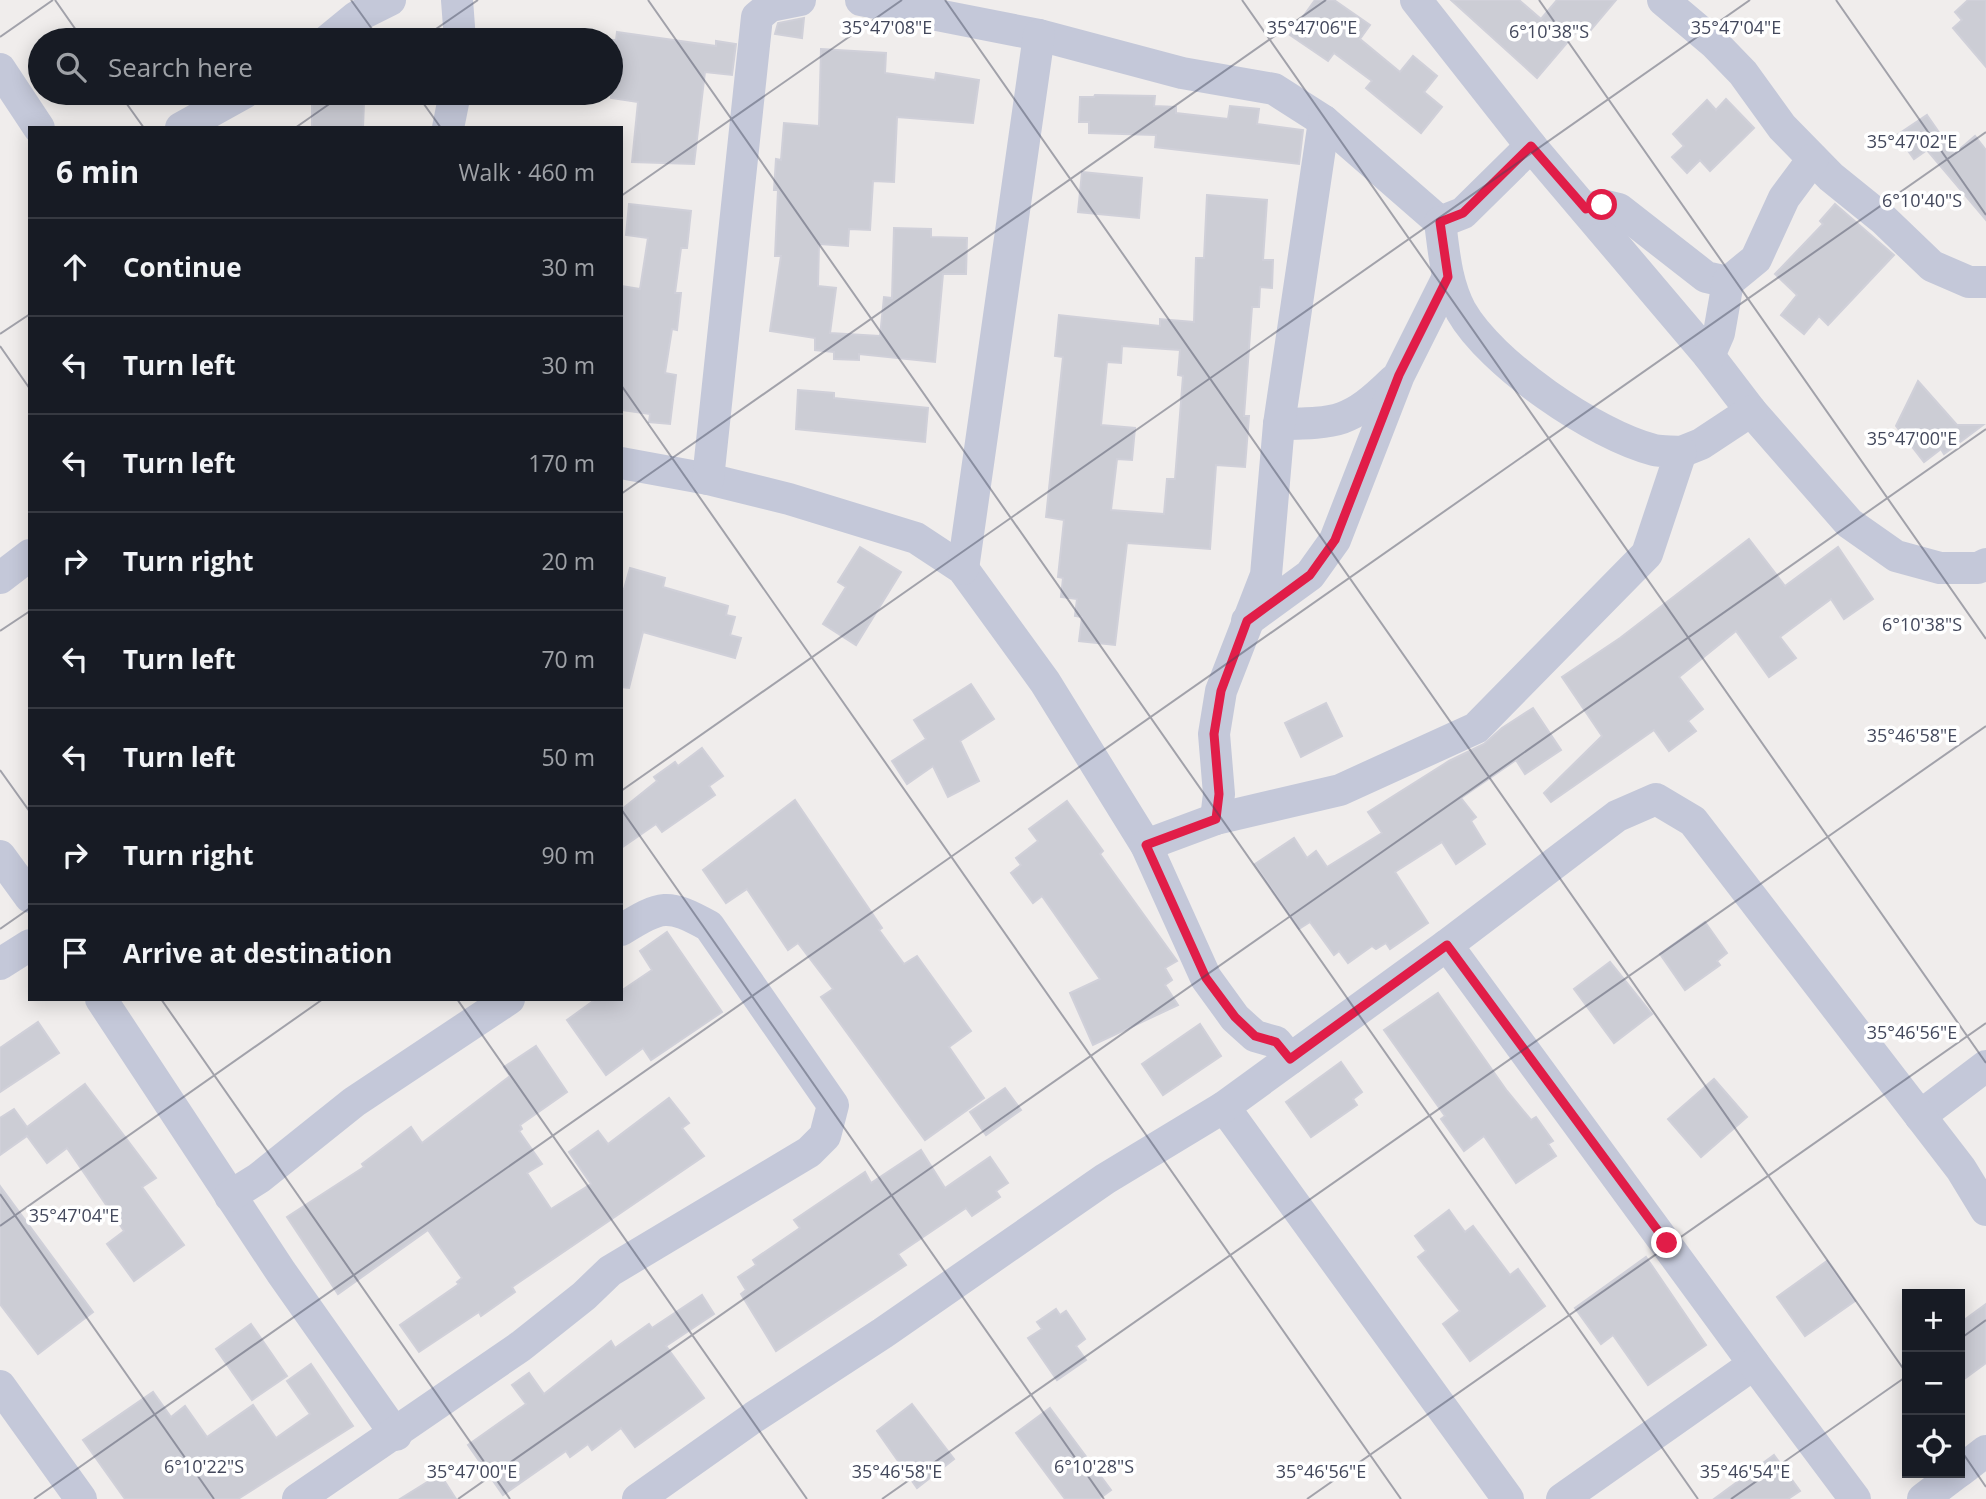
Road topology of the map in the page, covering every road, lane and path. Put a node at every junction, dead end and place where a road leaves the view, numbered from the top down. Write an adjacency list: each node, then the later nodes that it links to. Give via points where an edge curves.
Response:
1 (390, 0): 7 (street)
2 (457, 0): 8 (street)
3 (800, 0): 30 (street, via 770,6 757,18)
4 (861, 0): 9 (street)
5 (1416, 0): 17 (street)
6 (1663, 0): 18 (street, via 1743,73 1782,127)
7 (343, 28)
8 (459, 28)
9 (1039, 35): 13 (street, via 1182,73 1274,89); 33 (street)
10 (0, 69): 14 (street)
11 (222, 105): 15 (street)
12 (453, 105): 16 (street)
13 (1324, 121): 20 (street); 27 (street)
14 (38, 126)
15 (185, 126)
16 (448, 126)
17 (1531, 146): 19 (street); 20 (street, via 1463,213)
18 (1813, 159): 22 (street, via 1784,198 1756,259); 23 (street, via 1931,266 1969,282)
19 (1586, 209): 22 (street, via 1602,205 1619,209 1706,277); 24 (street)
20 (1440, 222): 21 (street)
21 (1448, 277): 25 (street); 28 (street, via 1462,312 1499,358 1572,411 1610,431 1654,450)
22 (1728, 282): 24 (street, via 1720,333)
23 (1986, 282)
24 (1709, 356): 26 (street)
25 (1399, 375): 27 (street, via 1364,410 1335,421); 35 (street, via 1335,540 1310,575)
26 (1751, 411): 28 (street); 32 (street, via 1849,523 1896,556 1940,568)
27 (1279, 424): 35 (street, via 1266,575)
28 (1681, 452): 36 (street, via 1647,554 1476,728 1340,790)
29 (623, 463): 30 (street)
30 (708, 478): 33 (street, via 916,538)
31 (28, 557): 34 (street)
32 (1986, 564)
33 (963, 569): 37 (street, via 1045,682)
34 (0, 578)
35 (1247, 621): 36 (street, via 1221,691 1214,734 1219,794)
36 (1216, 819): 37 (street)
37 (1146, 845): 46 (street, via 1206,978 1235,1017 1255,1036 1276,1042)
38 (0, 856): 39 (street)
39 (28, 894)
40 (623, 929): 54 (street, via 651,912 679,909 709,926 833,1105 825,1136 809,1152 610,1271 531,1339)
41 (1447, 945): 46 (street); 49 (street, via 1617,816 1656,799 1693,821); 52 (street)
42 (28, 946): 43 (street)
43 (0, 964)
44 (101, 1001): 50 (street)
45 (506, 1001): 50 (street, via 364,1095)
46 (1290, 1059): 48 (street)
47 (1986, 1066): 49 (street)
48 (1224, 1107): 60 (street, via 1105,1179); 61 (street)
49 (1920, 1116): 51 (street)
50 (230, 1196): 54 (street)
51 (1986, 1210)
52 (1754, 1364): 62 (street); 63 (street)
53 (0, 1386): 58 (street)
54 (396, 1434): 59 (street)
55 (1986, 1451): 56 (street)
56 (1965, 1467)
57 (1950, 1478): 64 (street)
58 (81, 1499)
59 (298, 1499)
60 (638, 1499)
61 (1508, 1499)
62 (1562, 1499)
63 (1855, 1499)
64 (1923, 1499)

